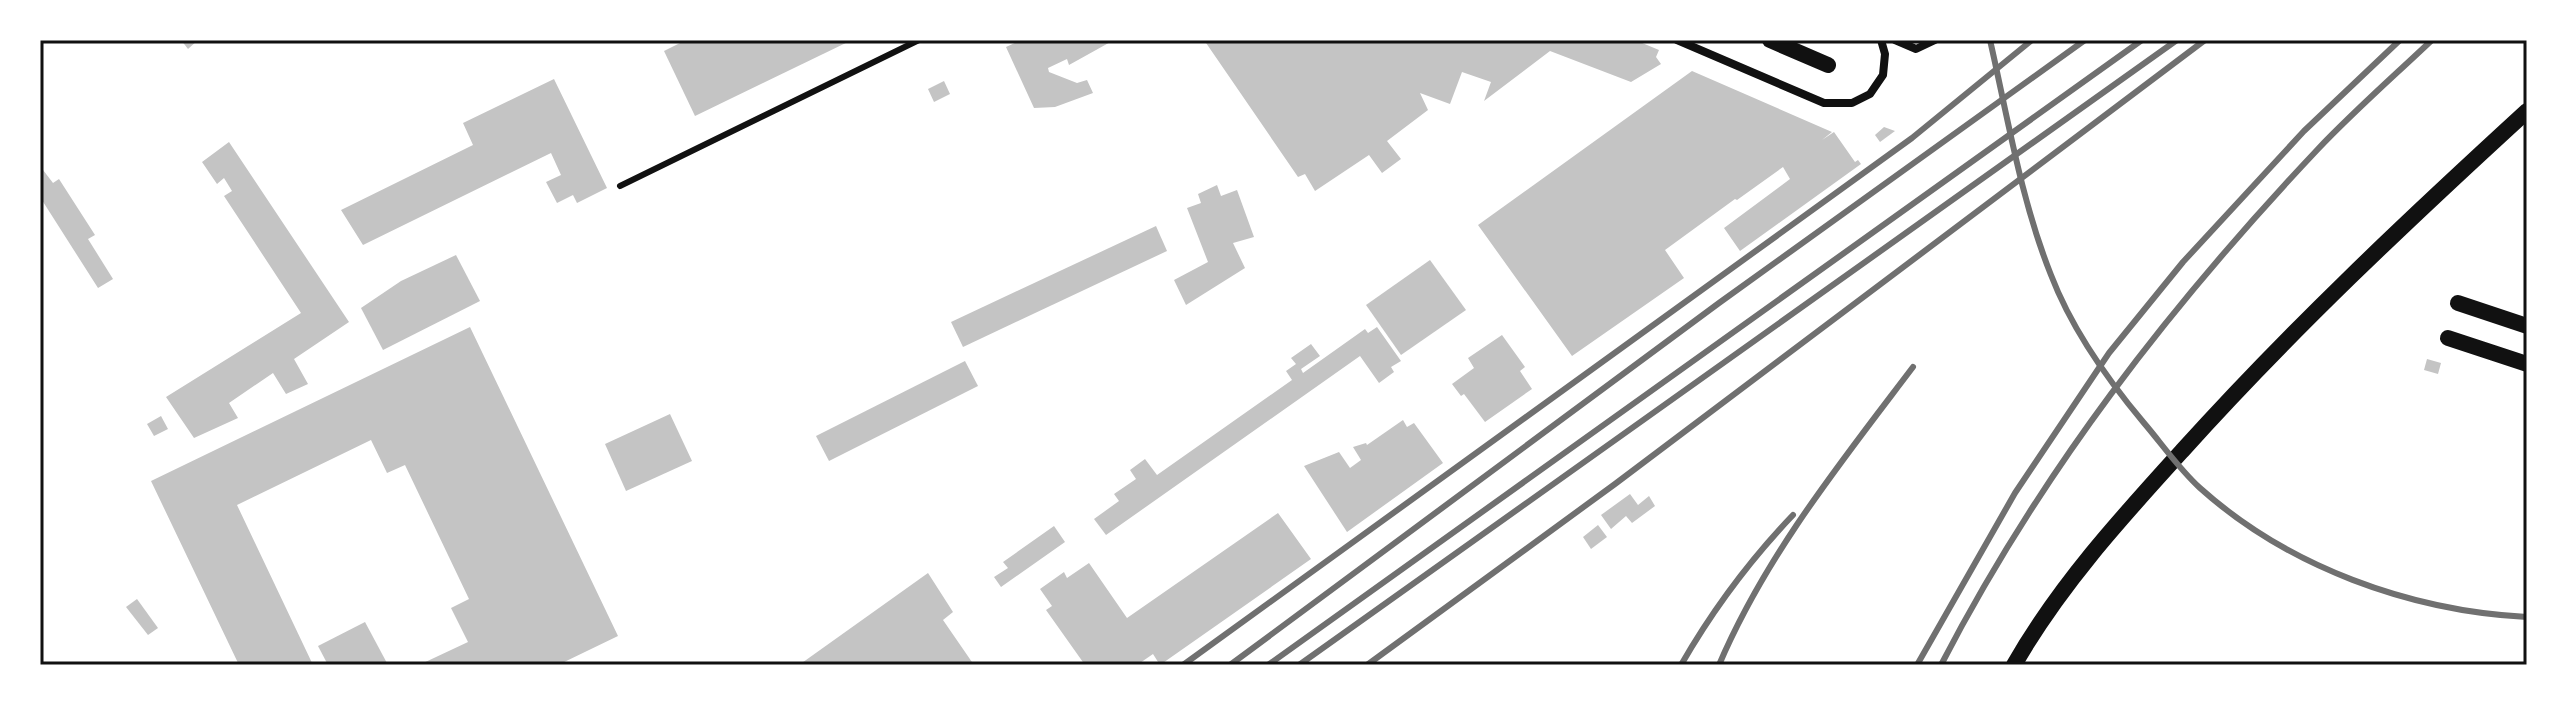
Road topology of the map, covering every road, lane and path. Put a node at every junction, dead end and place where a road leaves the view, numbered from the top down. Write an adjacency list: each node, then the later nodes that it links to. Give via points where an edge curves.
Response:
1 (919, 40): 9 (lane)
2 (1677, 40): 4 (street, via 1824,103 1852,103 1870,94 1883,75)
3 (1770, 40): 7 (main road)
4 (1881, 40)
5 (1895, 40): 6 (street, via 1916,49)
6 (1935, 40)
7 (1828, 65)
8 (2527, 111): 14 (main road, via 2217,411 2070,581)
9 (620, 186)
10 (2458, 303): 11 (main road)
11 (2527, 326)
12 (2448, 338): 13 (main road)
13 (2527, 364)
14 (2014, 665)

